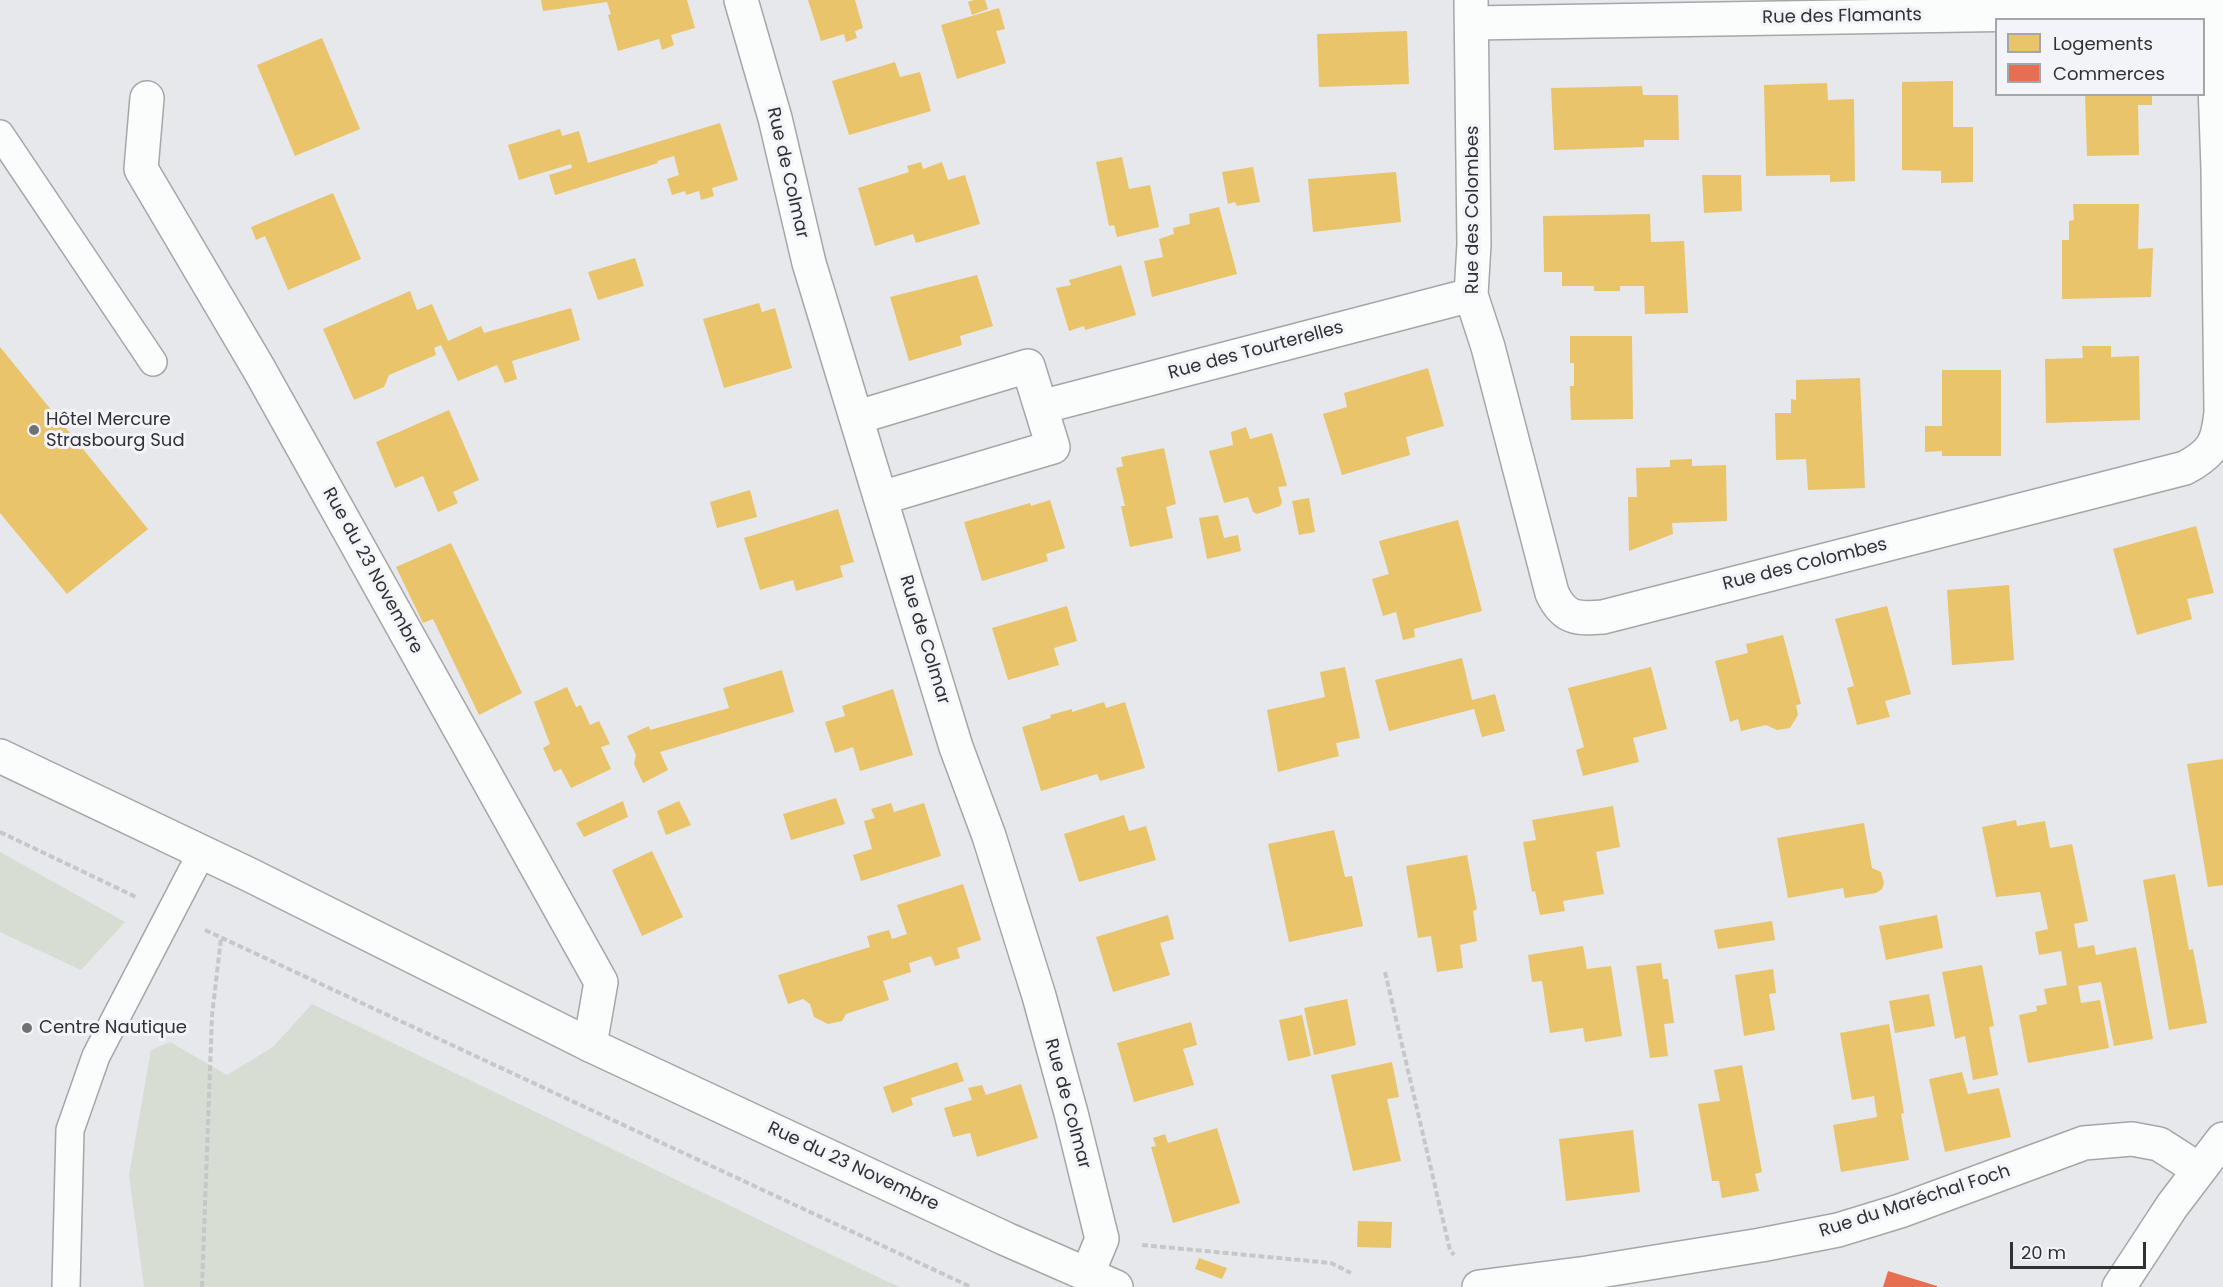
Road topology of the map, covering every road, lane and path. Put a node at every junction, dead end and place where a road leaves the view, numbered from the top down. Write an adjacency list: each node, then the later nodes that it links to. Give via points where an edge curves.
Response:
1 (741, 0): 10 (street, Rue de Colmar, via 775,117 809,263)
2 (2212, 6): 3 (street, Rue des Flamants); 6 (street, Rue des Colombes)
3 (1471, 11): 7 (street, Rue des Colombes)
4 (147, 98): 18 (street, Rue du 23 Novembre, via 141,169 259,369 601,982)
5 (0, 134): 8 (lane)
6 (2221, 169): 7 (street, Rue des Colombes, via 2221,412 2214,446 2204,458 2185,468 1603,617 1586,619 1570,615 1559,608 1552,593)
7 (1471, 295): 9 (street, Rue des Tourterelles)
8 (153, 362)
9 (1041, 407): 10 (street, via 1028,366); 11 (street, via 1053,447)
10 (858, 417): 11 (street, Rue de Colmar)
11 (881, 498): 24 (street, Rue de Colmar, via 956,747 989,836 1039,996 1102,1239)
12 (0, 756): 14 (street, Rue du 23 Novembre)
13 (0, 832): 15 (path)
14 (202, 852): 15 (lane); 18 (street, Rue du 23 Novembre)
15 (170, 914): 16 (path); 25 (lane, via 96,1056 70,1130)
16 (221, 938): 26 (path, via 213,1016); 27 (path)
17 (1385, 972): 28 (path, via 1450,1250)
18 (590, 1045): 24 (street, Rue du 23 Novembre)
19 (2223, 1139): 20 (street)
20 (2198, 1169): 22 (street); 28 (street, Rue du Maréchal Foch, via 2160,1144 2132,1139 2084,1143 1838,1230)
21 (1138, 1245): 23 (path, via 1331,1263)
22 (2138, 1272): 29 (street)
23 (1351, 1273)
24 (1102, 1281)
25 (66, 1287)
26 (202, 1287)
27 (971, 1287)
28 (1479, 1287)
29 (2119, 1287)

